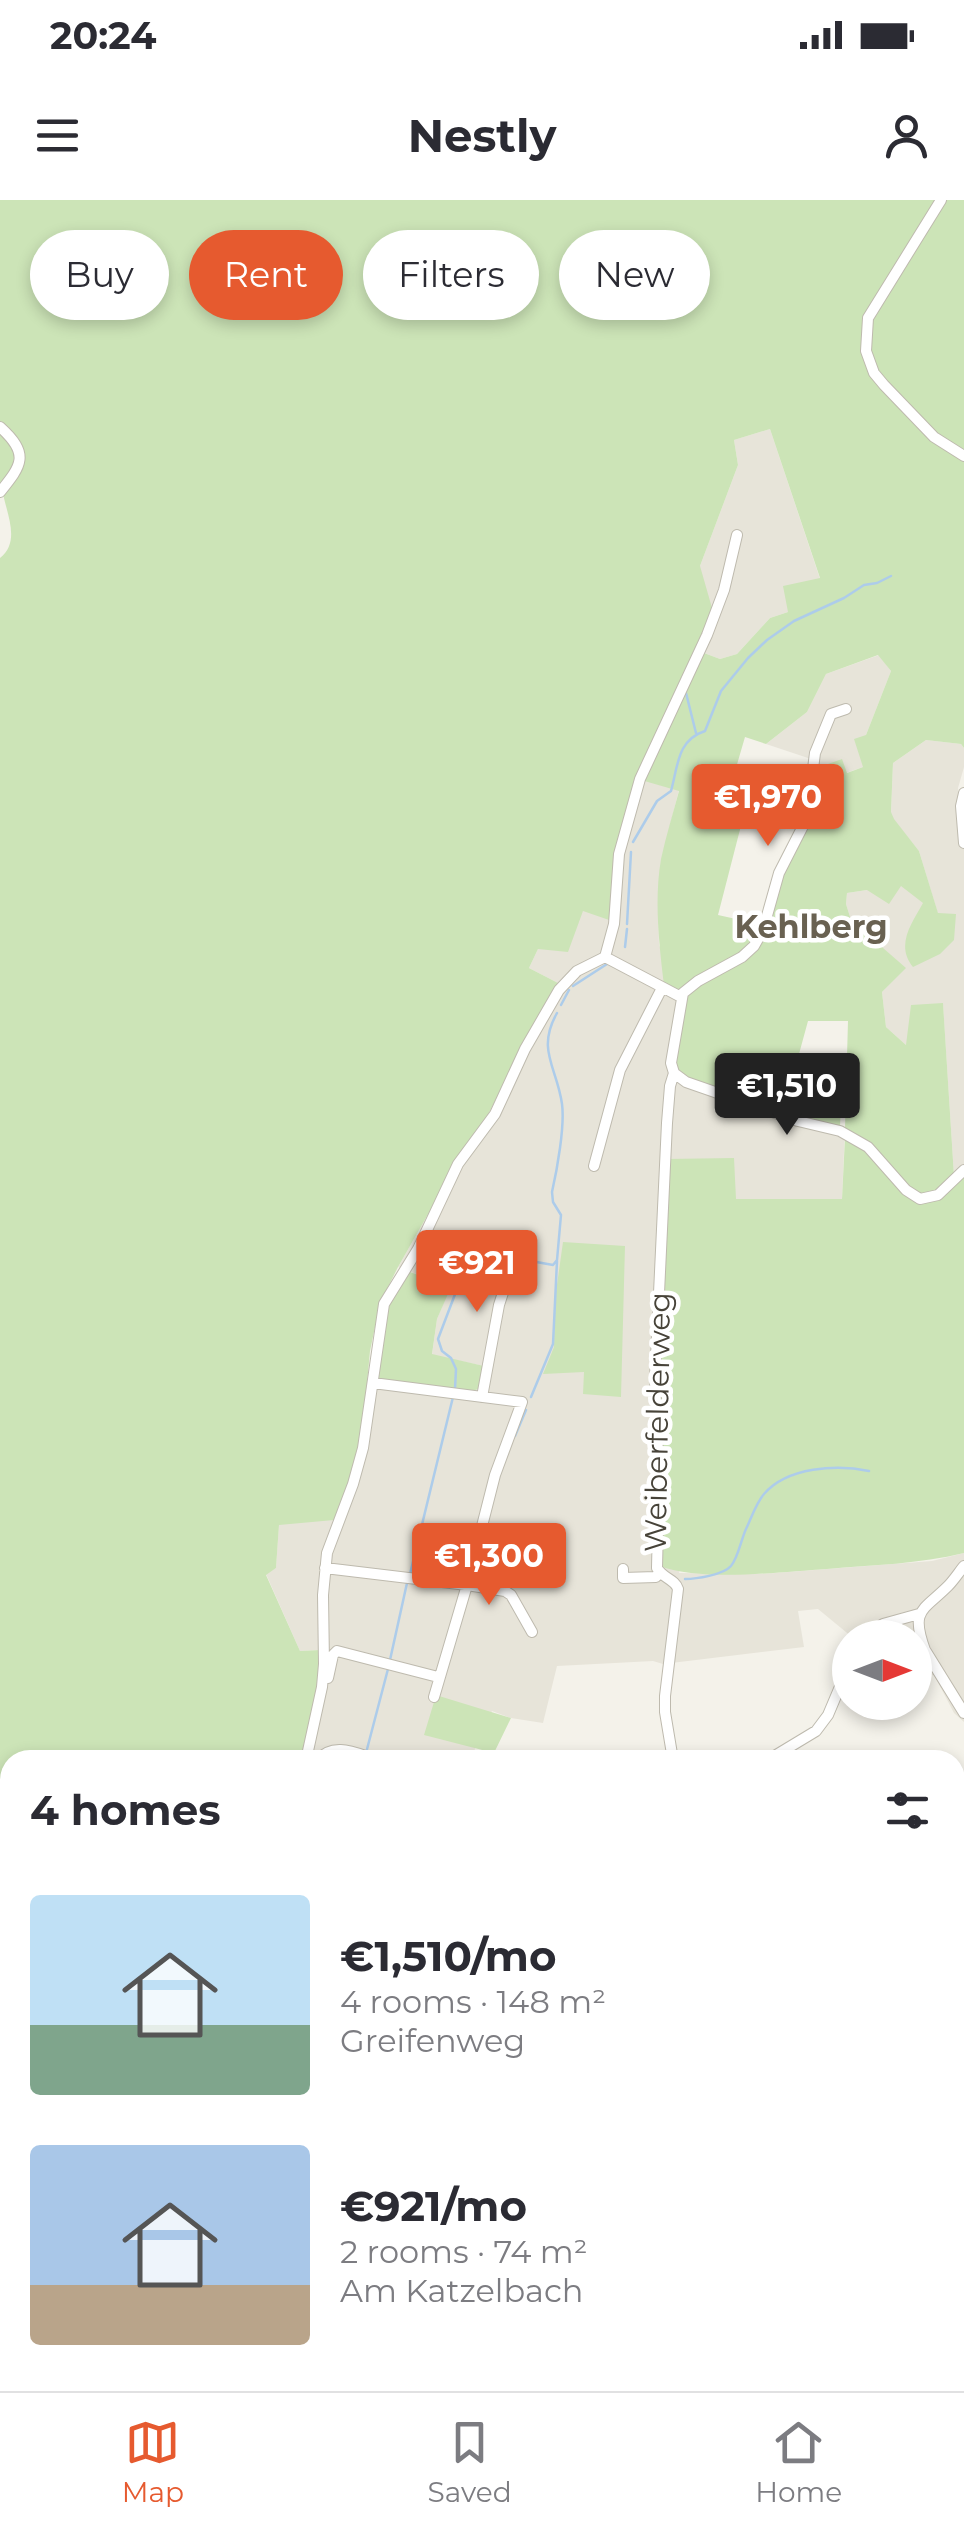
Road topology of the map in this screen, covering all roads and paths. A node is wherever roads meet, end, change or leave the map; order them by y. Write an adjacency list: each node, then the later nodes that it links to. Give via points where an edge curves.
1 (941, 200): 3 (street, via 868,318 866,351 884,386 934,437)
2 (0, 427): 4 (street, via 20,456)
3 (964, 456)
4 (0, 492)
5 (738, 535): 9 (street, via 707,636 640,780 619,854)
6 (846, 708): 11 (street, via 830,714 814,753 803,826 754,946)
7 (964, 793): 8 (street)
8 (964, 843)
9 (605, 958): 10 (street); 16 (street, via 573,974 559,990 495,1114 458,1164 384,1304)
10 (662, 988): 11 (street); 13 (street, via 619,1073)
11 (681, 998): 12 (street, Weiberfelderweg)
12 (674, 1073): 14 (street, via 868,1146 920,1199 938,1195); 21 (street, Weiberfelderweg, via 656,1361)
13 (594, 1166)
14 (964, 1170)
15 (518, 1246): 17 (street)
16 (372, 1383): 17 (street); 19 (street, via 357,1470)
17 (482, 1397): 22 (street, via 522,1402)
18 (964, 1566): 23 (street)
19 (326, 1568): 22 (street); 27 (street)
20 (623, 1570): 21 (street, via 623,1578)
21 (659, 1572): 32 (street, Weiberfelderweg, via 678,1590 664,1696)
22 (467, 1585): 25 (street, via 510,1595); 26 (street)
23 (919, 1614): 24 (street); 30 (street, via 925,1650)
24 (898, 1620)
25 (532, 1632)
26 (438, 1677): 27 (street, via 336,1651); 28 (street)
27 (322, 1687): 31 (street)
28 (434, 1697)
29 (832, 1706): 33 (street, via 816,1732)
30 (964, 1714)
31 (308, 1750)
32 (672, 1750)
33 (785, 1750)

